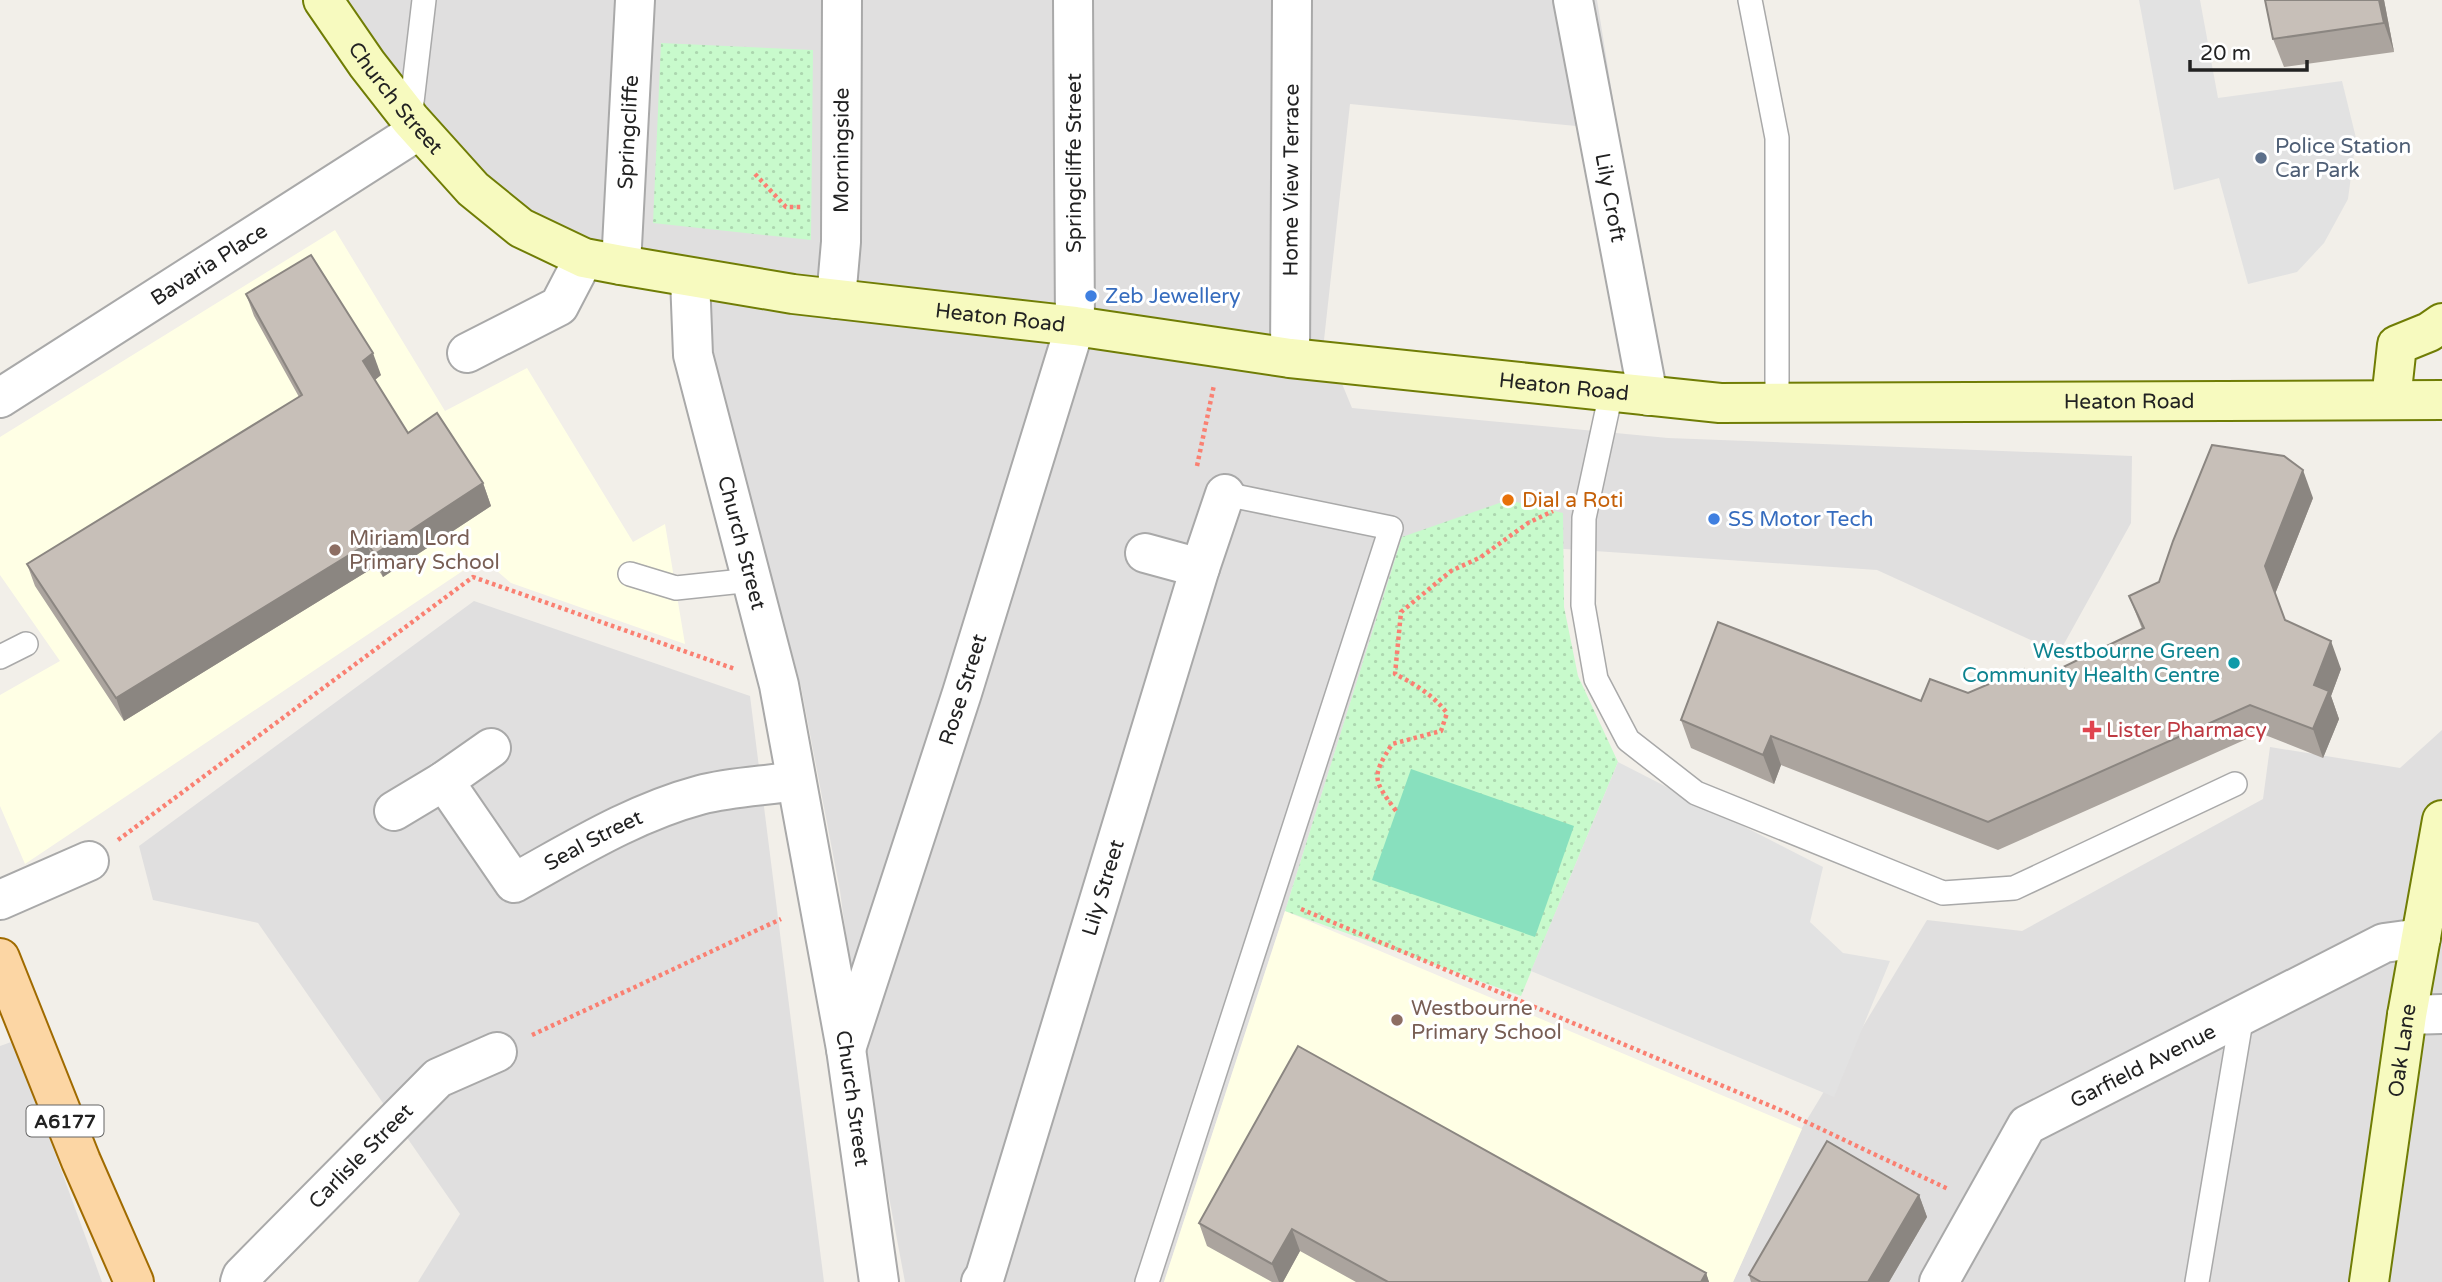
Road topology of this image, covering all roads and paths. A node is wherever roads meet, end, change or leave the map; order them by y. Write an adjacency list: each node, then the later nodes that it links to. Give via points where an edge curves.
1 (323, 0): 9 (street, Church Street)
2 (424, 0): 9 (lane)
3 (635, 0): 13 (street, Springcliffe)
4 (842, 0): 11 (street, Morningside)
5 (1073, 0): 17 (street, Springcliffe Street)
6 (1292, 0): 20 (street, Home View Terrace)
7 (1573, 0): 21 (street, Lily Croft)
8 (1750, 0): 25 (lane, via 1777,138)
9 (414, 124): 12 (street, Church Street, via 473,189 521,228); 22 (street, Bavaria Place)
10 (755, 174): 11 (path, via 786,207)
11 (841, 208): 15 (street, Morningside)
12 (584, 258): 13 (street, Church Street); 19 (street, via 559,306)
13 (621, 265): 14 (street, Church Street)
14 (690, 278): 15 (street, Heaton Road); 31 (street, Church Street, via 693,355)
15 (836, 299): 17 (street, Heaton Road)
16 (2442, 323): 23 (street, via 2397,345)
17 (1074, 326): 18 (street, Heaton Road); 51 (street, Rose Street, via 962,693)
18 (1222, 347): 20 (street, Heaton Road); 26 (path)
19 (467, 353)
20 (1290, 358): 21 (street, Heaton Road)
21 (1630, 395): 25 (street, Heaton Road); 38 (lane, via 1584,518 1583,605 1596,679 1628,740 1696,793 1943,893 2014,888)
22 (0, 398)
23 (2391, 400): 24 (street, Heaton Road); 25 (street, Heaton Road)
24 (2442, 400)
25 (1777, 403)
26 (1210, 486): 29 (street, Lily Street); 43 (lane, via 1391,528)
27 (1558, 508): 40 (path, via 1451,571 1401,612 1395,674 1418,685 1447,713 1441,731 1392,744 1377,768 1379,788)
28 (1145, 553): 29 (street)
29 (1200, 568): 54 (street, Lily Street)
30 (630, 574): 31 (lane, via 676,588)
31 (752, 580): 34 (street, Church Street)
32 (26, 644): 33 (lane)
33 (0, 657)
34 (779, 685): 37 (street, Church Street); 42 (path, via 473,578)
35 (491, 748): 36 (street)
36 (444, 781): 37 (street, Seal Street, via 514,883 642,815 701,795); 39 (street)
37 (796, 781): 45 (street, Church Street)
38 (2235, 784)
39 (394, 811)
40 (1396, 811)
41 (2442, 820): 46 (street, Oak Lane)
42 (89, 861): 44 (street)
43 (1271, 897): 53 (path, via 1785,1112); 58 (lane)
44 (0, 900)
45 (819, 902): 51 (street, Church Street); 52 (path)
46 (2421, 938): 49 (street, Oak Lane); 50 (street, Garfield Avenue, via 2384,943)
47 (0, 958): 48 (main road, A6177)
48 (10, 1013): 55 (main road, A6177)
49 (2425, 1014): 61 (street, Oak Lane)
50 (2242, 1015): 53 (street, Garfield Avenue, via 2027,1125); 60 (lane)
51 (846, 1049): 57 (street, Church Street)
52 (497, 1052): 56 (street, Carlisle Street, via 438,1077)
53 (1982, 1205): 59 (street, Garfield Avenue)
54 (990, 1280)
55 (134, 1282)
56 (240, 1282)
57 (879, 1282)
58 (1147, 1282)
59 (1939, 1282)
60 (2197, 1282)
61 (2369, 1282)

